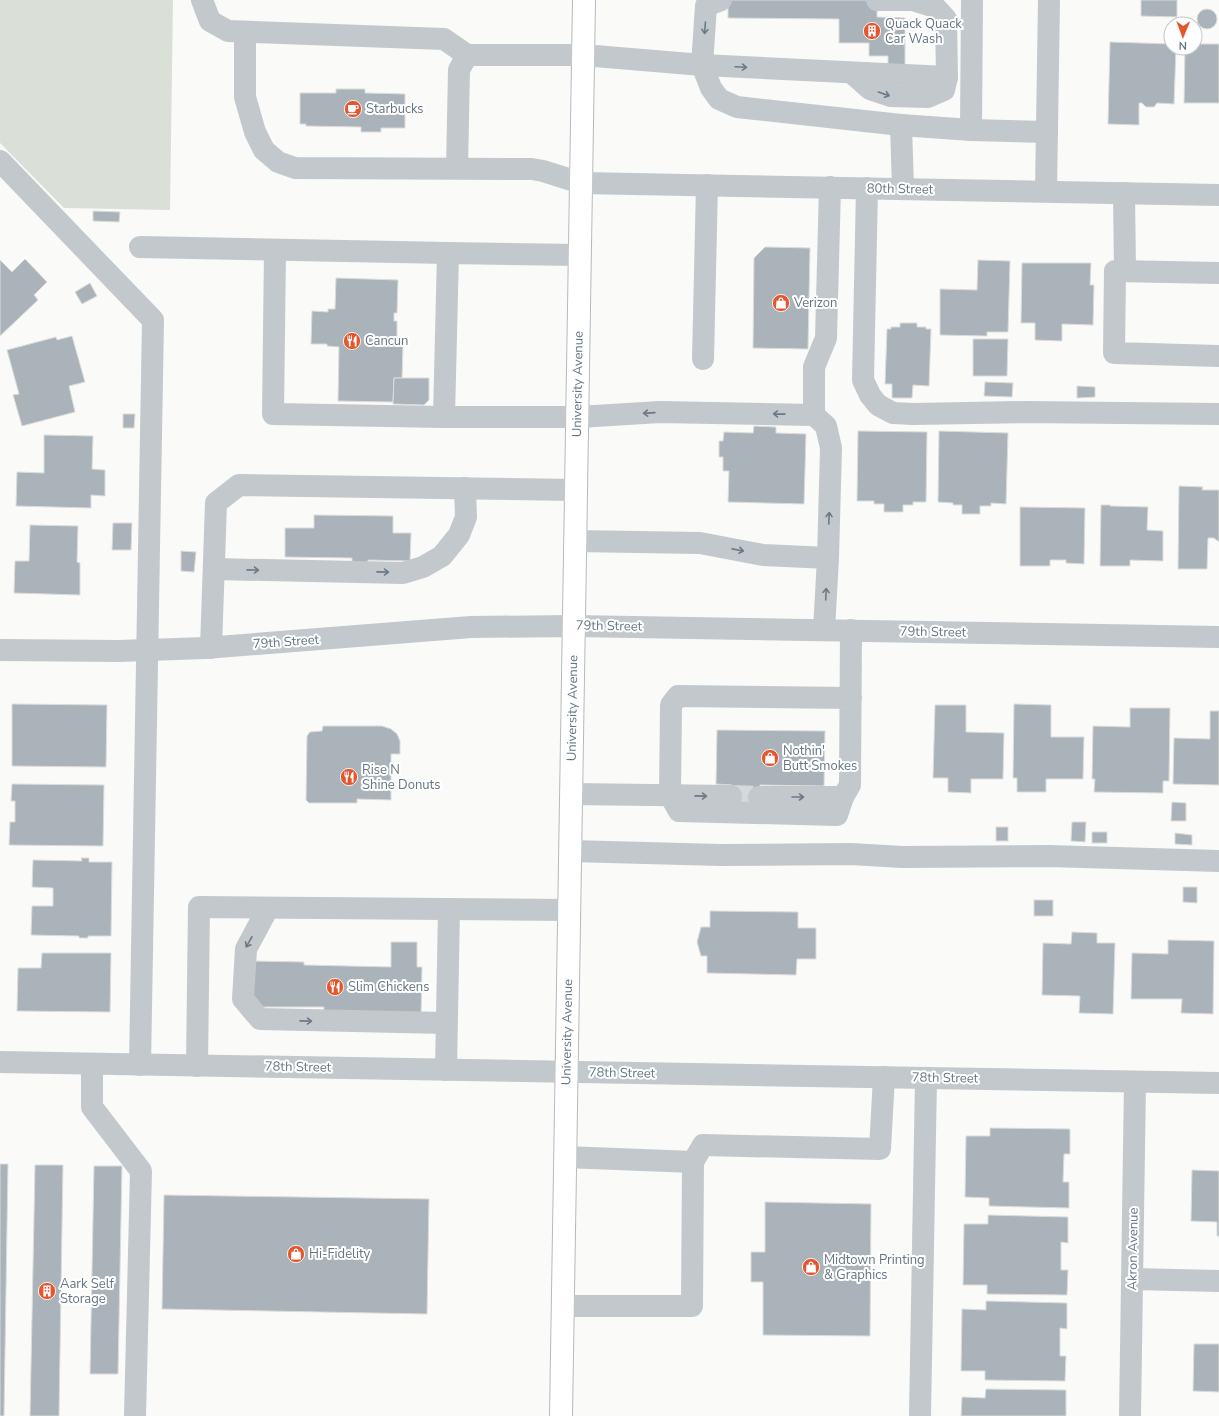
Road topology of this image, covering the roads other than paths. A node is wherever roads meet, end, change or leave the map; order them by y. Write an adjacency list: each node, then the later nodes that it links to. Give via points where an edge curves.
1 (202, 0): 7 (street, via 210,21 228,31)
2 (584, 0): 9 (main road, University Avenue)
3 (721, 0): 10 (street, one-way to 10, via 706,6)
4 (877, 0): 10 (street, one-way to 4, via 852,73 870,89 891,96 928,97 944,90 947,77 946,18 935,7 913,0)
5 (972, 0): 12 (street)
6 (1049, 0): 13 (street)
7 (245, 32): 8 (street, via 444,39); 15 (street, 80th Street, via 245,97 255,132 264,150 278,162 295,168)
8 (468, 55): 9 (street); 15 (street, via 459,70)
9 (583, 55): 10 (street); 16 (main road, University Avenue)
10 (702, 65): 11 (street, via 711,88 719,99 737,107)
11 (902, 125): 12 (street); 20 (street)
12 (972, 130): 13 (street)
13 (1047, 132): 21 (street)
14 (0, 161): 47 (street, via 153,320)
15 (457, 168): 16 (street, 80th Street, via 543,170)
16 (581, 183): 17 (street, 80th Street); 27 (main road, University Avenue)
17 (707, 185): 18 (street, 80th Street); 31 (street)
18 (830, 187): 19 (street, 80th Street); 32 (street, via 826,338 814,367)
19 (867, 188): 20 (street, 80th Street); 33 (street, via 863,380 878,405 893,412 913,414)
20 (903, 189): 21 (street, 80th Street)
21 (1046, 191): 22 (street, 80th Street)
22 (1124, 193): 23 (street, 80th Street); 28 (street)
23 (1219, 195)
24 (140, 247): 25 (street)
25 (275, 250): 26 (street); 34 (street, via 273,414)
26 (448, 253): 27 (street); 34 (street)
27 (580, 255): 35 (main road, University Avenue)
28 (1125, 271): 29 (street); 30 (street, via 1114,271 1114,353)
29 (1219, 273)
30 (1219, 356)
31 (703, 359)
32 (814, 414): 35 (street, one-way to 35, via 660,412); 39 (street, one-way to 32, via 832,448 826,426)
33 (1219, 414)
34 (444, 417): 35 (street)
35 (578, 417): 37 (main road, University Avenue)
36 (465, 488): 37 (street); 40 (street, one-way to 36, via 403,573 423,567 442,556 459,535 466,517); 40 (street, via 239,485 216,503)
37 (576, 490): 38 (main road, University Avenue)
38 (575, 541): 39 (street, one-way to 39, via 700,543 763,555); 41 (main road, University Avenue)
39 (828, 558): 42 (street, one-way to 39)
40 (214, 569): 45 (street)
41 (574, 626): 42 (street, 79th Street); 45 (street, 79th Street, via 471,627); 49 (main road, University Avenue)
42 (824, 630): 43 (street, 79th Street)
43 (851, 630): 44 (street, 79th Street); 48 (street)
44 (1219, 637)
45 (211, 648): 47 (street, 79th Street)
46 (0, 650): 47 (street, 79th Street)
47 (147, 650): 62 (street)
48 (851, 698): 50 (street, via 678,696 671,705); 53 (street, via 850,785)
49 (571, 794): 50 (street); 54 (main road, University Avenue)
50 (670, 795): 51 (street, one-way to 51); 53 (street, via 679,811 837,815)
51 (731, 796)
52 (759, 797): 53 (street, one-way to 53)
53 (843, 797)
54 (570, 851): 55 (street, via 721,855 851,854 902,857 1048,856); 58 (main road, University Avenue)
55 (1219, 861)
56 (268, 908): 57 (street); 59 (street, one-way to 59, via 246,949 243,999 260,1019); 63 (street, via 199,907)
57 (449, 909): 58 (street); 59 (street)
58 (569, 910): 65 (main road, University Avenue)
59 (446, 1023): 64 (street)
60 (0, 1062): 61 (street, 78th Street)
61 (92, 1064): 62 (street, 78th Street); 75 (street, via 92,1107 141,1170)
62 (140, 1065): 63 (street, 78th Street)
63 (197, 1066): 64 (street, 78th Street)
64 (446, 1070): 65 (street, 78th Street)
65 (567, 1072): 66 (street, 78th Street); 70 (main road, University Avenue)
66 (884, 1077): 67 (street, 78th Street); 71 (street, via 880,1149 703,1145)
67 (926, 1078): 68 (street, 78th Street); 77 (street)
68 (1135, 1082): 69 (street, 78th Street); 72 (street, Akron Avenue)
69 (1219, 1083)
70 (565, 1157): 71 (street); 74 (main road, University Avenue)
71 (693, 1162): 74 (street, via 692,1306)
72 (1132, 1279): 73 (street); 78 (street, Akron Avenue)
73 (1219, 1281)
74 (563, 1306): 76 (main road, University Avenue)
75 (135, 1416)
76 (561, 1416)
77 (920, 1416)
78 (1130, 1416)

